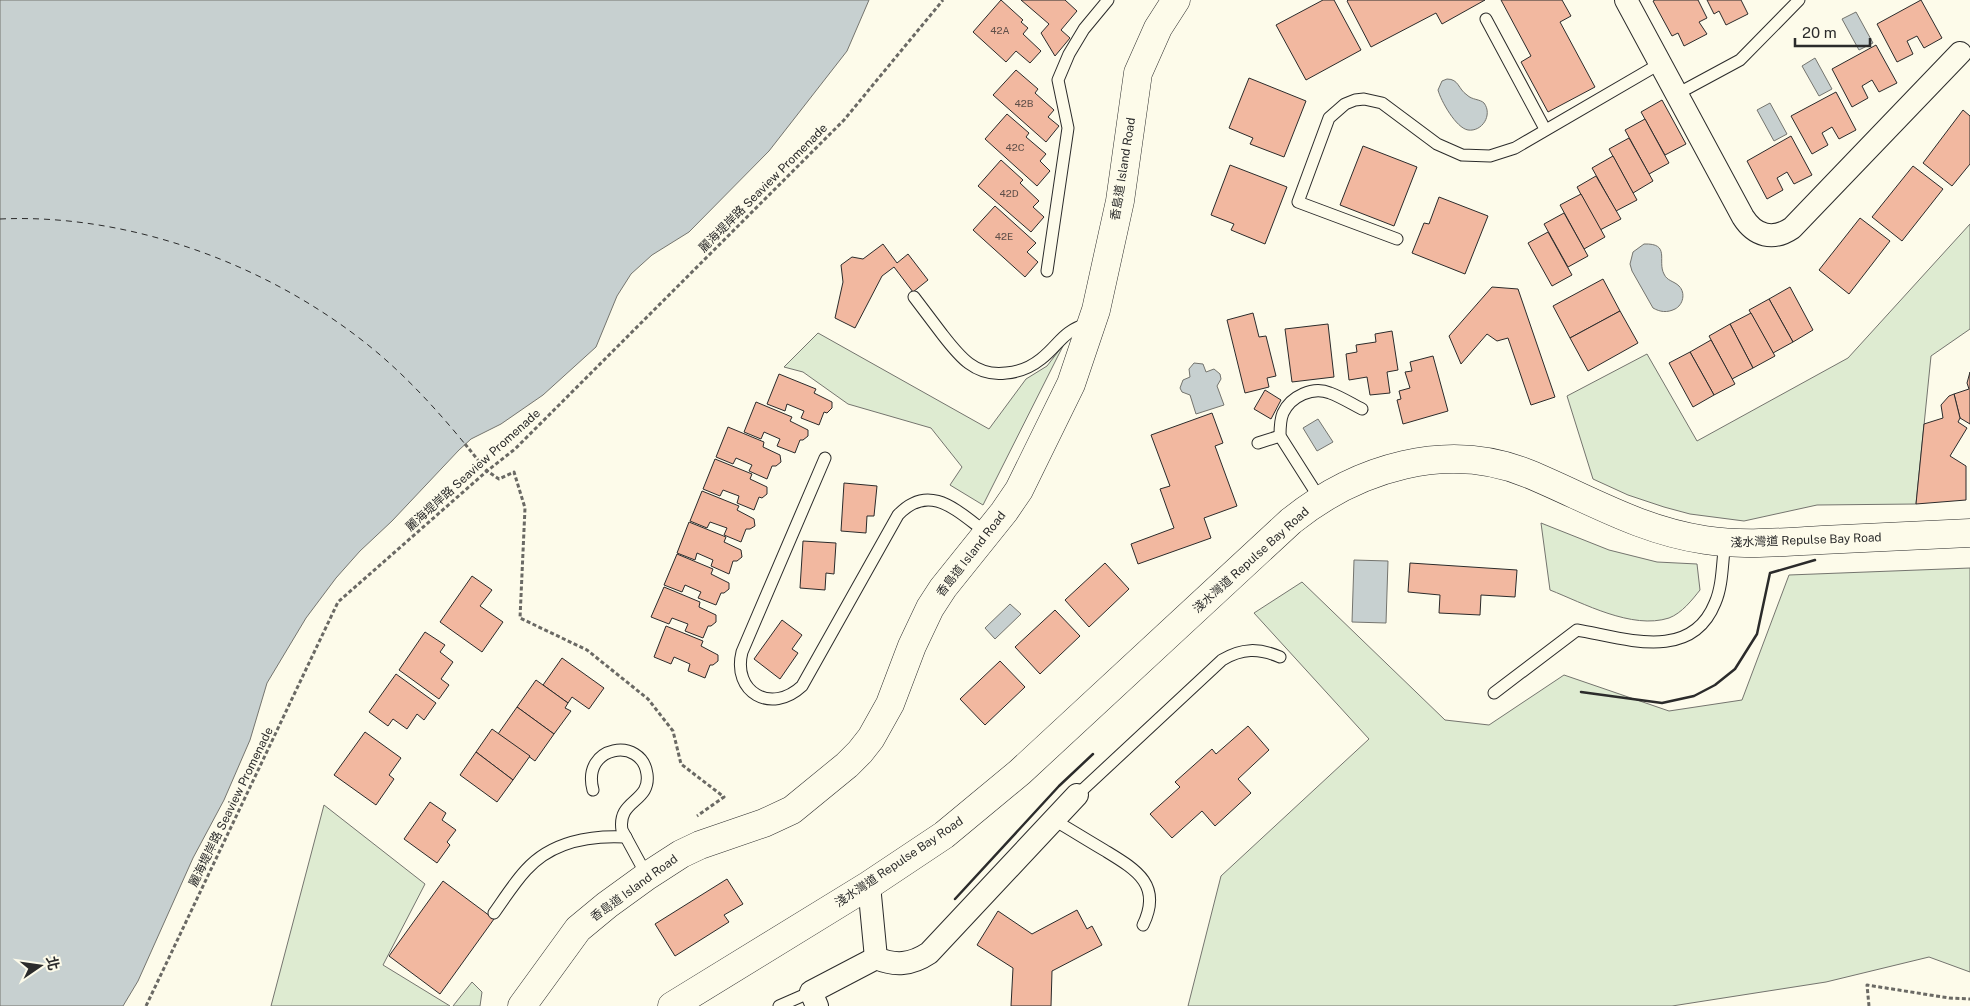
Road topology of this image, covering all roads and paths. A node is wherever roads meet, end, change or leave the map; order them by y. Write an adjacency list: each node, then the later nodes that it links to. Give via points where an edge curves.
1 (943, 0): 20 (path, 麗海堤岸路 Seaview Promenade, via 844,120 514,448)
2 (1108, 0): 12 (lane, via 1084,29 1058,80 1068,128)
3 (1176, 0): 14 (main road, 香島道 Island Road, via 1158,28 1138,73 1120,201 1096,310)
4 (1626, 0): 8 (street)
5 (1799, 0): 9 (lane, via 1740,60)
6 (1486, 18): 10 (lane)
7 (1965, 52): 9 (street, via 1792,228 1775,236 1756,232 1749,225)
8 (1661, 63): 9 (street); 10 (lane)
9 (1677, 94)
10 (1545, 130): 11 (lane, via 1503,153 1476,156 1456,153 1437,144 1382,103 1373,100 1355,100 1336,110 1329,118 1298,202)
11 (1396, 239)
12 (1047, 271)
13 (914, 297): 14 (lane, via 959,355 968,364 990,373 1016,372 1029,367 1042,359 1067,333)
14 (1090, 323): 22 (main road, 香島道 Island Road, via 1071,384 1019,490)
15 (1362, 409): 16 (lane, via 1329,392 1300,395 1283,412)
16 (1280, 436): 17 (lane); 21 (lane)
17 (1258, 443)
18 (465, 444): 20 (path)
19 (825, 458): 22 (lane, via 742,652 740,672 744,682 760,696 769,699 787,697 802,686 905,507 924,499 936,500 947,504)
20 (487, 471): 29 (path, via 499,479 514,472 525,508 520,618 587,650 648,699 673,731 681,764 724,797); 39 (path, 麗海堤岸路 Seaview Promenade, via 338,602)
21 (1320, 499): 24 (main road, 淺水灣道 Repulse Bay Road, via 1357,480 1394,467 1428,461 1472,460 1527,474 1600,508 1656,528); 33 (main road, 淺水灣道 Repulse Bay Road, via 1291,521 1020,772 944,835)
22 (988, 533): 32 (main road, 香島道 Island Road, via 930,608 890,704 860,752 781,816 700,845)
23 (1970, 533): 24 (main road, 淺水灣道 Repulse Bay Road, via 1774,543)
24 (1725, 542): 26 (lane, via 1716,602 1710,614 1692,632 1680,639 1651,643 1577,630)
25 (1280, 657): 28 (lane, via 1256,650 1238,652 1222,660)
26 (1494, 693)
27 (593, 790): 31 (lane, via 594,765 605,753 614,750 631,752 644,765 647,774 643,792 622,816 622,830)
28 (1077, 795): 30 (street)
29 (694, 818)
30 (1054, 820): 35 (lane, via 1139,873 1149,891 1150,903); 36 (street, via 929,953 909,963 892,963)
31 (626, 837): 32 (lane); 34 (lane, via 587,838 553,850 527,869)
32 (647, 876): 40 (main road, 香島道 Island Road, via 578,929)
33 (869, 885): 36 (street); 41 (main road, 淺水灣道 Repulse Bay Road)
34 (494, 913)
35 (1144, 925)
36 (876, 958): 38 (street)
37 (1970, 998): 43 (path, via 1949,998 1867,985)
38 (814, 999): 42 (lane)
39 (146, 1006)
40 (522, 1006)
41 (672, 1006)
42 (779, 1006)
43 (1868, 1006)

